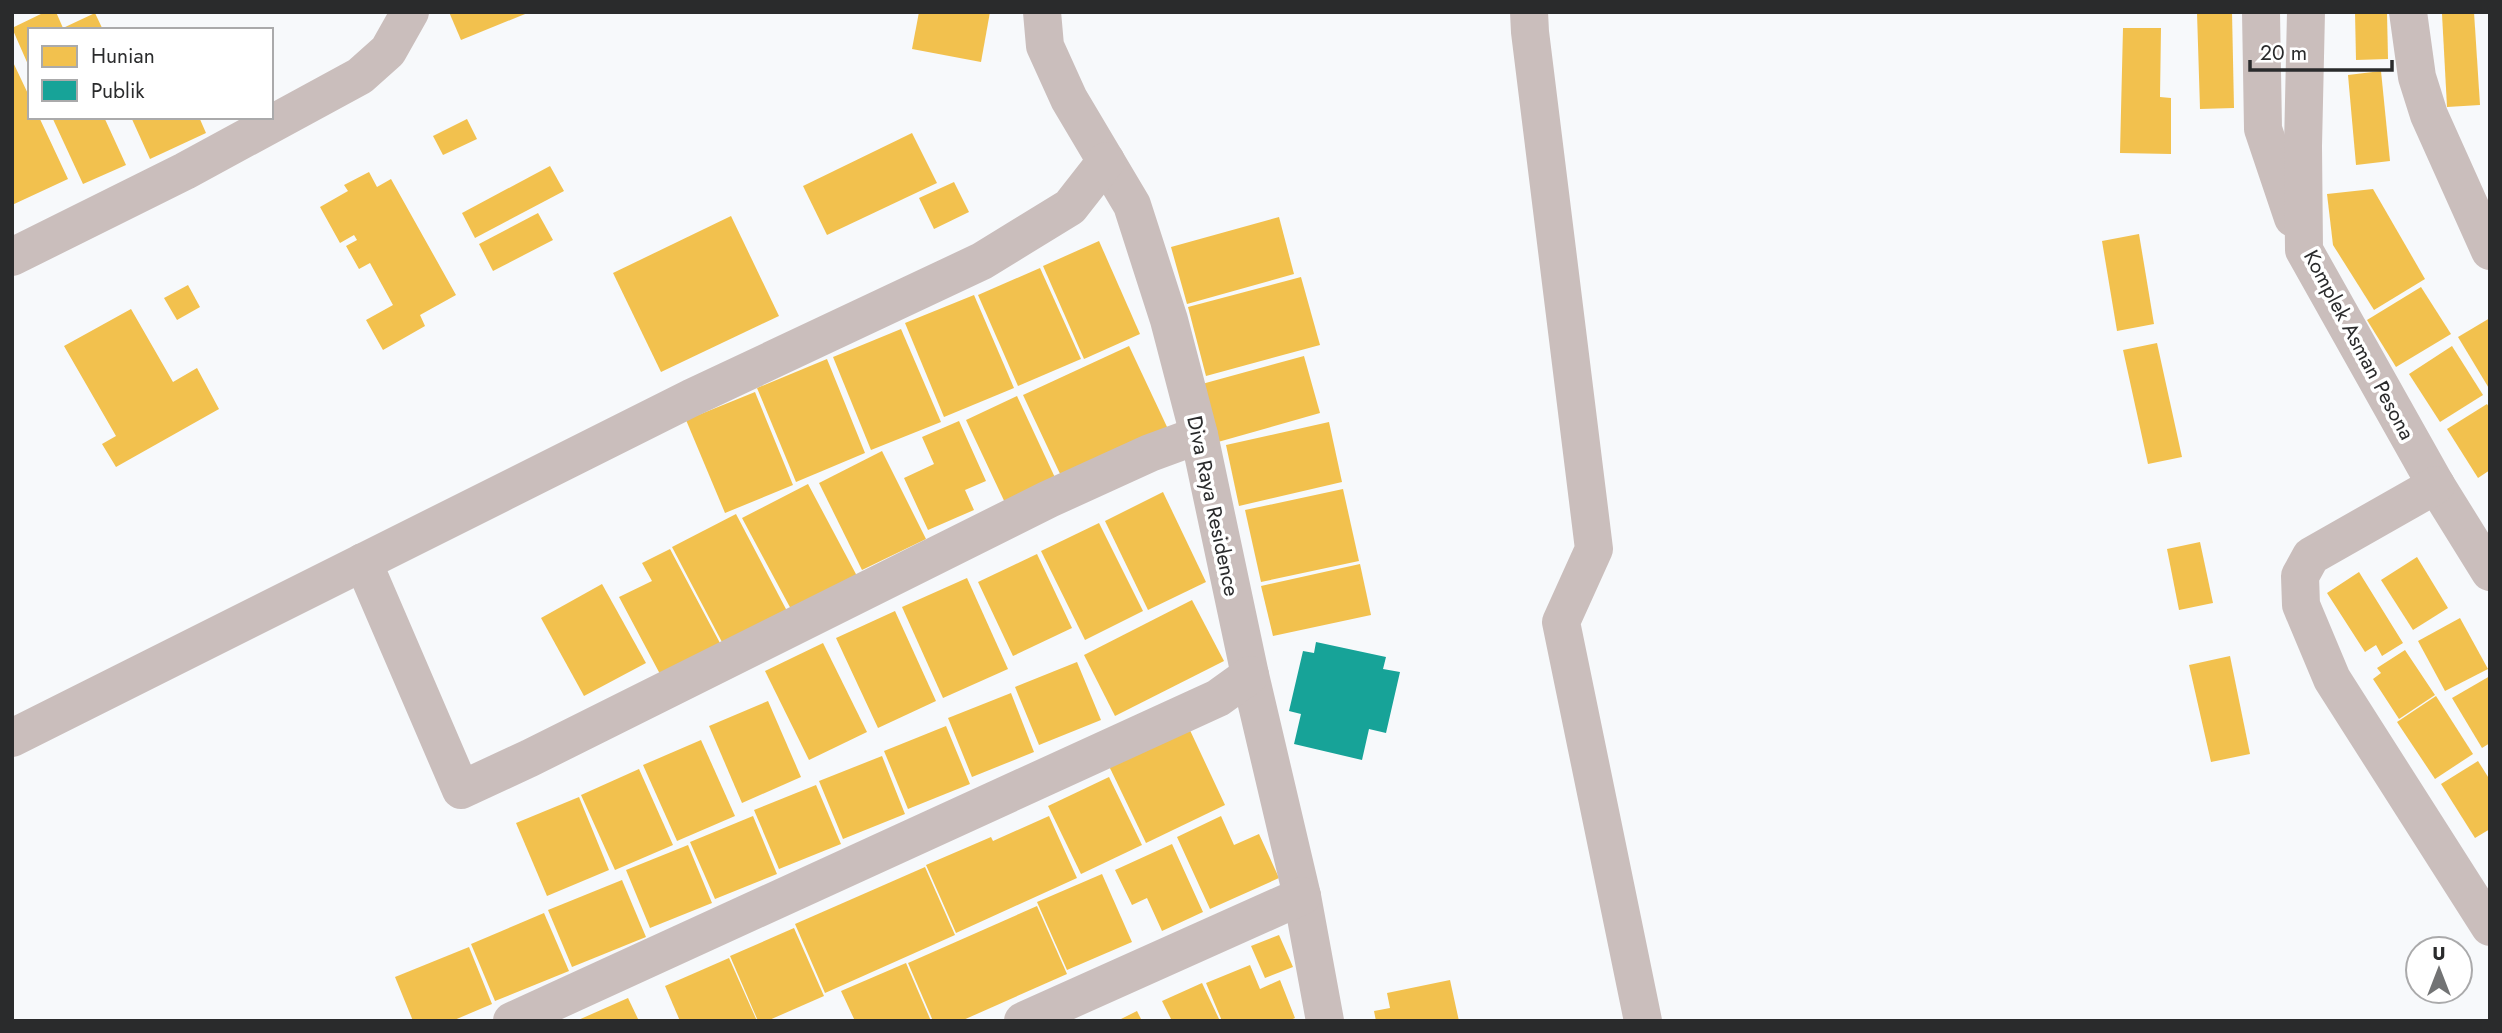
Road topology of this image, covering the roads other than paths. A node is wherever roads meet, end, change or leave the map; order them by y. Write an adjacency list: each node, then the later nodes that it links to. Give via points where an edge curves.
1 (410, 12): 10 (street, via 388,51 360,76 185,171)
2 (1042, 12): 7 (street, Diva Raya Residence, via 1045,46)
3 (1529, 12): 22 (street, via 1594,549 1561,622)
4 (2261, 12): 8 (street, via 2263,129)
5 (2306, 12): 8 (street, Komplek Asman Pesona)
6 (2408, 12): 9 (street, via 2417,77 2428,115)
7 (1106, 162): 11 (street, Diva Raya Residence, via 1132,205); 13 (street, via 1070,207 982,261 691,398)
8 (2304, 250): 12 (street, Komplek Asman Pesona)
9 (2490, 251)
10 (12, 257)
11 (1199, 435): 13 (street, via 1049,499 461,790); 15 (street, Diva Raya Residence)
12 (2436, 485): 14 (street, Komplek Asman Pesona); 18 (street, via 2311,556 2300,576 2301,605 2332,679)
13 (362, 562): 16 (street)
14 (2490, 572)
15 (1250, 675): 17 (street, Diva Raya Residence); 19 (street, via 1218,698)
16 (12, 738)
17 (1301, 896): 20 (street); 21 (street, Diva Raya Residence)
18 (2490, 927)
19 (512, 1021)
20 (1023, 1021)
21 (1325, 1021)
22 (1643, 1021)

